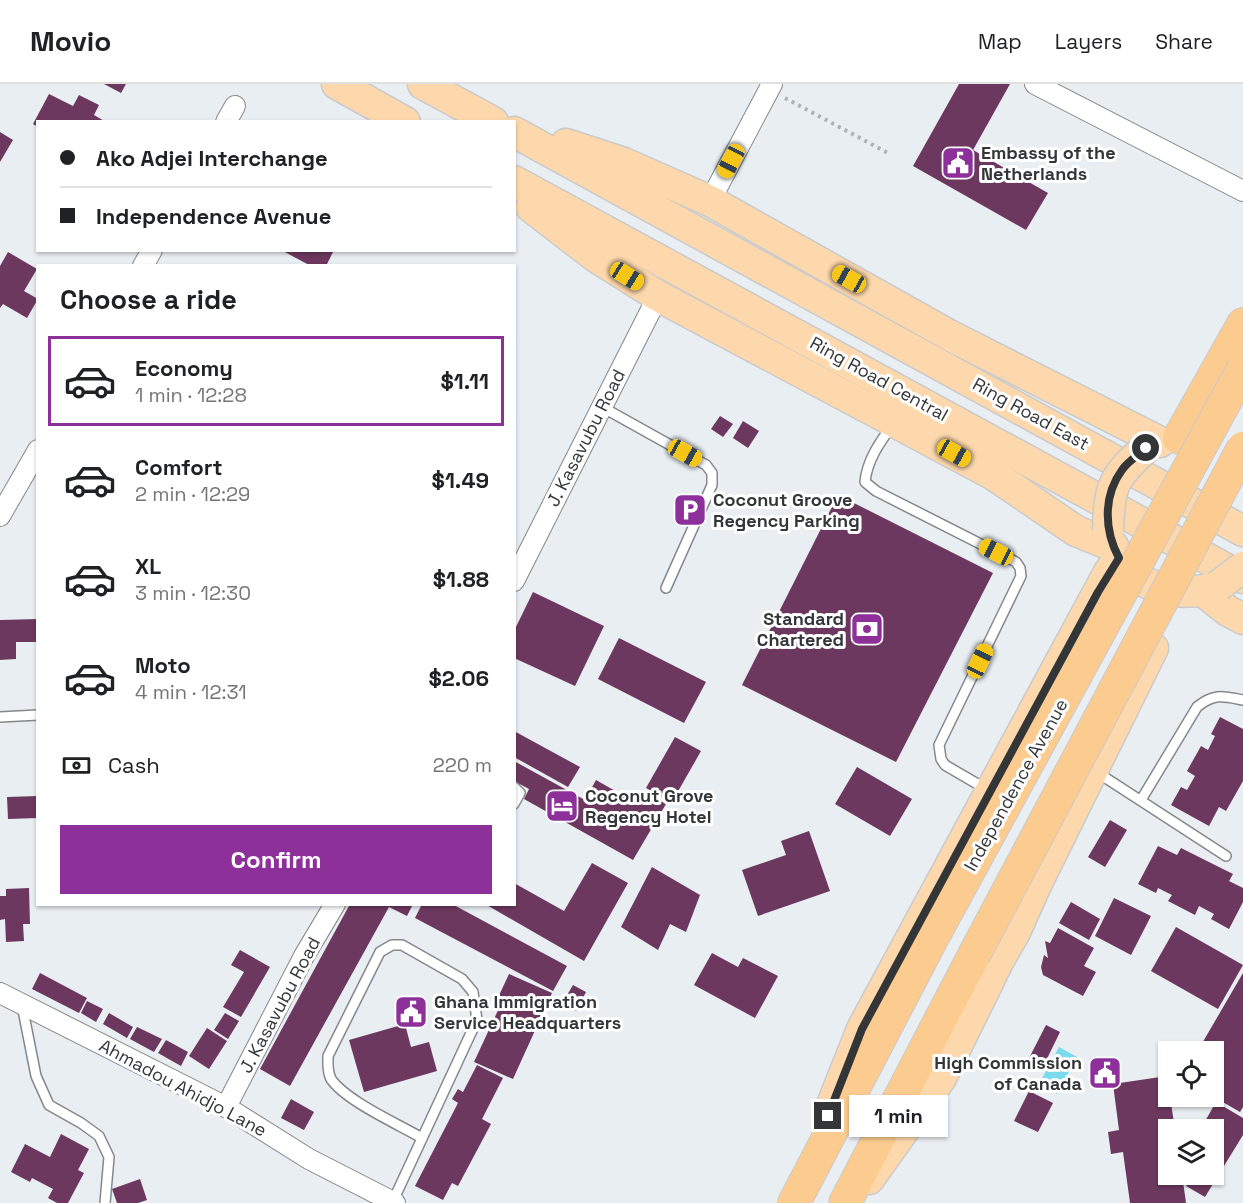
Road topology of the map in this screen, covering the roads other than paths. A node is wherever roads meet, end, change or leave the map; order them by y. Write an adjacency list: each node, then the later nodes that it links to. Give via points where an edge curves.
1 (337, 84): 5 (main road)
2 (423, 84): 6 (main road)
3 (1035, 84): 10 (street)
4 (770, 87): 12 (street)
5 (401, 120)
6 (490, 120)
7 (516, 128): 12 (main road, via 624,163)
8 (516, 133): 23 (main road, Ring Road East)
9 (516, 182): 27 (main road, Ring Road Central)
10 (1243, 191)
11 (516, 197): 13 (main road, Ring Road Central, via 596,257)
12 (710, 201): 18 (main road, via 949,335)
13 (658, 296): 16 (street, J. Kasavubu Road); 17 (main road, Ring Road Central)
14 (1243, 324): 18 (highway)
15 (1243, 369): 44 (highway, Independence Avenue, bridge, via 934,935)
16 (602, 407): 26 (street, J. Kasavubu Road); 28 (lane, via 706,465 712,473 712,485)
17 (895, 421): 24 (main road, Ring Road Central, via 994,475 1076,531); 34 (lane, via 879,443 865,482 1016,562 1020,568 1021,576 939,746 945,765)
18 (1162, 443): 21 (main road, via 1204,441 1228,451); 24 (main road, bridge, via 1122,469 1108,498)
19 (1243, 448): 45 (highway, bridge)
20 (35, 461): 22 (street)
21 (1243, 465)
22 (0, 516)
23 (1243, 531)
24 (1113, 545): 27 (main road, via 1131,572 1162,590); 34 (main road, Independence Avenue, via 1104,583)
25 (1243, 567): 27 (main road, bridge)
26 (516, 577)
27 (1211, 587): 29 (main road, via 1228,611); 33 (main road)
28 (666, 588)
29 (1243, 619)
30 (1243, 700): 35 (lane, via 1214,696 1197,707)
31 (36, 715): 32 (lane)
32 (0, 717)
33 (1093, 770): 35 (lane); 46 (main road, via 941,1078)
34 (991, 791): 44 (main road, Independence Avenue, via 862,1029)
35 (1141, 800): 36 (lane)
36 (1226, 856)
37 (334, 906): 40 (street, J. Kasavubu Road)
38 (0, 993): 39 (street, Ahmadou Ahidjo Lane)
39 (22, 1005): 40 (street, Ahmadou Ahidjo Lane); 43 (lane, via 36,1076 49,1105 99,1137 109,1157)
40 (226, 1107): 42 (street, Ahmadou Ahidjo Lane, via 309,1159)
41 (422, 1138): 41 (lane, via 477,1020 477,1007 473,992 462,979 402,945 392,945 380,952 328,1056 327,1069 345,1093); 42 (lane)
42 (394, 1202)
43 (105, 1203)
44 (794, 1203)
45 (845, 1203)
46 (852, 1203)

